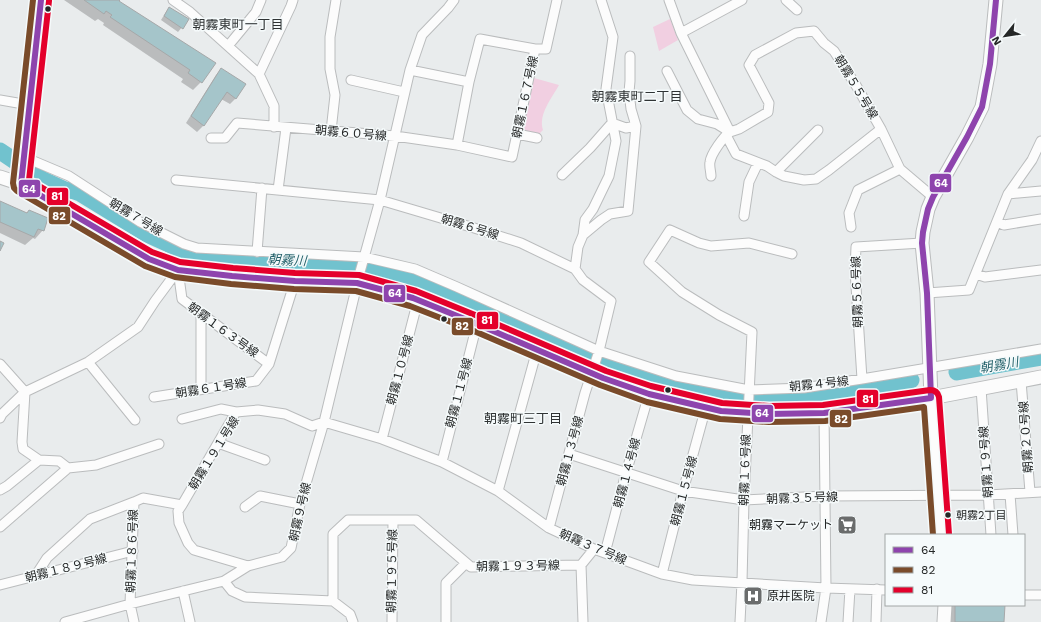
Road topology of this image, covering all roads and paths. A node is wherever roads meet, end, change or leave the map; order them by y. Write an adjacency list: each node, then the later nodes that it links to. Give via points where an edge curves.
1 (41, 0): 25 (street)
2 (172, 0): 15 (street, via 190,12)
3 (261, 0): 15 (street, via 256,12)
4 (293, 0): 20 (street)
5 (336, 0): 32 (street, via 330,37 330,69 335,95)
6 (454, 0): 18 (street, via 422,36)
7 (557, 0): 16 (street, via 546,49)
8 (601, 0): 26 (street, via 613,37 606,89)
9 (670, 0): 14 (street)
10 (742, 0): 14 (street)
11 (786, 0): 13 (street)
12 (996, 0): 54 (street, via 990,64 982,107)
13 (796, 10)
14 (681, 33): 33 (street)
15 (228, 46): 20 (street)
16 (535, 50): 22 (street, 朝霧１６７号線, via 480,38); 34 (street, 朝霧１６７号線)
17 (630, 56): 28 (street, via 629,92)
18 (410, 70): 22 (street); 23 (street)
19 (667, 71): 33 (street, via 687,110 698,118 717,124)
20 (259, 74): 27 (street, via 274,106)
21 (351, 80): 23 (street)
22 (469, 82): 39 (street, 朝霧１６７号線)
23 (404, 92): 35 (street)
24 (0, 100): 25 (street)
25 (29, 105): 40 (street)
26 (612, 123): 28 (street, via 626,128); 45 (street); 60 (street, via 616,141 609,176 593,210 585,220)
27 (274, 126): 29 (street, 朝霧６０号線); 36 (street, 朝霧６０号線, via 237,124 225,138)
28 (636, 126): 60 (street, via 628,211 610,214)
29 (286, 128): 32 (street, 朝霧６０号線); 51 (street)
30 (881, 129): 33 (street, 朝霧５５号線, via 834,51 814,31 796,33 755,55 749,65 769,103 768,112); 43 (street, 朝霧５５号線); 44 (street, via 816,179 804,180)
31 (818, 130): 44 (street)
32 (331, 131): 35 (street, 朝霧６０号線)
33 (728, 133): 42 (street, via 736,154); 46 (street, via 718,144 710,162)
34 (517, 134): 37 (street); 39 (street, 朝霧１６７号線, via 512,157)
35 (395, 136): 39 (street, 朝霧１６７号線); 55 (street, 朝霧６０号線)
36 (212, 138)
37 (537, 138)
38 (1041, 141): 41 (street)
39 (457, 145)
40 (24, 159): 49 (street); 62 (street, 朝霧７号線, via 69,176 140,222 184,244 198,248)
41 (1036, 160): 53 (street)
42 (758, 163): 44 (street); 56 (street, via 748,182)
43 (900, 169): 54 (street, 朝霧５５号線); 59 (street, via 858,190 849,213)
44 (776, 172)
45 (562, 175)
46 (711, 176)
47 (0, 177): 49 (street)
48 (176, 180): 50 (street, 朝霧６号線)
49 (21, 184): 66 (street, via 149,259)
50 (262, 188): 51 (street, 朝霧６号線); 62 (street)
51 (278, 190): 55 (street, 朝霧６号線)
52 (1041, 191): 53 (street)
53 (1008, 194): 58 (street)
54 (933, 197): 61 (street, via 928,209)
55 (380, 200): 64 (street, 朝霧６０号線); 65 (street, 朝霧６号線, via 521,243)
56 (744, 216)
57 (1041, 219): 58 (street, via 1004,225)
58 (997, 222): 68 (street)
59 (851, 227)
60 (583, 235): 65 (street, via 578,247)
61 (922, 243): 71 (street); 84 (street, 朝霧５６号線, via 856,247 855,270)
62 (257, 252): 64 (street, 朝霧７号線)
63 (792, 254): 88 (street, 朝霧１６号線, via 749,243 711,246 670,230 649,262 682,292 752,332)
64 (364, 259): 69 (street, 朝霧６０号線); 77 (street, 朝霧４号線, via 415,269)
65 (575, 269): 77 (street, 朝霧６号線, via 583,280 611,301)
66 (178, 270): 70 (street); 73 (street, 朝霧１６３号線, via 182,299); 78 (street, via 138,327)
67 (1041, 270): 68 (street, via 985,277)
68 (976, 274): 71 (street, via 969,290)
69 (359, 278): 70 (street); 72 (street); 100 (street, 朝霧９号線)
70 (295, 281): 80 (street, 朝霧６１号線)
71 (927, 293): 81 (street)
72 (418, 300): 74 (street); 101 (street, 朝霧１０号線)
73 (202, 314): 80 (street, 朝霧１６３号線); 87 (street)
74 (477, 324): 76 (street); 107 (street, 朝霧１１号線)
75 (1041, 349): 81 (street, 朝霧４号線)
76 (537, 350): 82 (street); 112 (street)
77 (599, 352): 82 (street, 朝霧１３号線); 88 (street, 朝霧４号線, via 676,376)
78 (88, 362): 89 (street); 99 (street)
79 (0, 364): 89 (street)
80 (269, 364): 87 (street, 朝霧６１号線, via 256,381)
81 (929, 368): 84 (street, 朝霧４号線); 92 (street)
82 (593, 369): 90 (street); 104 (street, 朝霧１３号線)
83 (1041, 377): 85 (street)
84 (862, 379): 88 (street, 朝霧４号線, via 804,388)
85 (1021, 381): 86 (street); 113 (street, 朝霧２０号線)
86 (980, 388): 92 (street); 116 (street, 朝霧１９号線)
87 (201, 389): 91 (street, 朝霧６１号線)
88 (749, 391): 94 (street, 朝霧１６号線)
89 (25, 392): 97 (street); 105 (street, via 23,448)
90 (649, 394): 93 (street); 109 (street, 朝霧１４号線)
91 (154, 397)
92 (931, 398): 96 (street); 118 (street)
93 (706, 408): 94 (street); 111 (street, 朝霧１５号線)
94 (748, 408): 96 (street, via 769,414); 119 (street, 朝霧１６号線)
95 (236, 412): 98 (street, via 221,409); 100 (street, 朝霧１９１号線, via 258,410 285,414 312,426); 102 (street, 朝霧１９１号線)
96 (824, 413): 117 (street)
97 (1, 414)
98 (182, 419)
99 (135, 420)
100 (324, 422): 101 (street, 朝霧３７号線); 121 (street, 朝霧９号線)
101 (382, 439): 107 (street, 朝霧３７号線)
102 (218, 443): 106 (street); 122 (street, 朝霧１９１号線)
103 (159, 444): 108 (street, via 96,465)
104 (569, 454): 109 (street, 朝霧３５号線); 126 (street, 朝霧１３号線)
105 (39, 460): 108 (street, via 59,461); 110 (street)
106 (265, 460)
107 (442, 462): 112 (street, 朝霧３７号線)
108 (68, 468): 125 (street)
109 (626, 472): 111 (street, 朝霧３５号線); 132 (street, 朝霧１４号線)
110 (0, 490)
111 (683, 490): 119 (street, 朝霧３５号線); 136 (street, 朝霧１５号線)
112 (498, 491): 126 (street, 朝霧３７号線)
113 (1030, 492): 114 (street, 朝霧３５号線); 115 (street, 朝霧３５号線)
114 (1041, 492)
115 (1010, 494): 116 (street, 朝霧３５号線); 129 (street)
116 (988, 495): 118 (street, 朝霧３５号線); 128 (street, 朝霧１９号線)
117 (825, 496): 118 (street, 朝霧３５号線); 119 (street, 朝霧３５号線); 141 (street)
118 (938, 496): 127 (street)
119 (744, 500): 139 (street, 朝霧１６号線)
120 (134, 502): 122 (street, via 143,498); 131 (street, 朝霧１８６号線); 137 (street, 朝霧１８６号線, via 90,519 47,558)
121 (300, 504): 123 (street, via 260,496); 135 (street, 朝霧９号線, via 291,548 282,557)
122 (182, 505): 135 (street, via 178,511 179,523 194,550)
123 (245, 507)
124 (393, 520): 133 (street, 朝霧１９３号線, via 416,520); 147 (street, 朝霧１９３号線, via 348,520 333,534); 154 (street, 朝霧１９５号線)
125 (0, 527)
126 (549, 528): 130 (street, 朝霧３７号線)
127 (941, 534)
128 (991, 534)
129 (1013, 534)
130 (594, 549): 132 (street, 朝霧３７号線); 134 (street)
131 (132, 550): 137 (street, 朝霧１８９号線); 148 (street, 朝霧１８６号線)
132 (605, 554): 136 (street, 朝霧３７号線)
133 (466, 563): 134 (street, 朝霧１９３号線, via 471,567); 155 (street, via 446,583)
134 (581, 565): 156 (street)
135 (248, 566): 138 (street, 朝霧９号線)
136 (662, 574): 139 (street, 朝霧３７号線, via 693,580)
137 (36, 575): 140 (street, 朝霧１８９号線)
138 (224, 581): 144 (street, 朝霧９号線); 147 (street, via 232,592 244,597)
139 (742, 582): 141 (street, 朝霧３７号線); 157 (street, 朝霧１６号線)
140 (0, 585)
141 (826, 588): 142 (street, 朝霧３７号線); 158 (street)
142 (850, 589): 143 (street, 朝霧３７号線); 159 (street)
143 (882, 589): 160 (street)
144 (183, 591): 148 (street, 朝霧９号線); 152 (street)
145 (1025, 595): 146 (street)
146 (1041, 595)
147 (333, 601): 153 (street, via 350,614)
148 (130, 604): 150 (street, 朝霧９号線); 151 (street, 朝霧１８６号線)
149 (945, 606): 161 (street)
150 (65, 622)
151 (134, 622)
152 (190, 622)
153 (353, 622)
154 (392, 622)
155 (446, 622)
156 (583, 622)
157 (740, 622)
158 (821, 622)
159 (848, 622)
160 (876, 622)
161 (944, 622)

